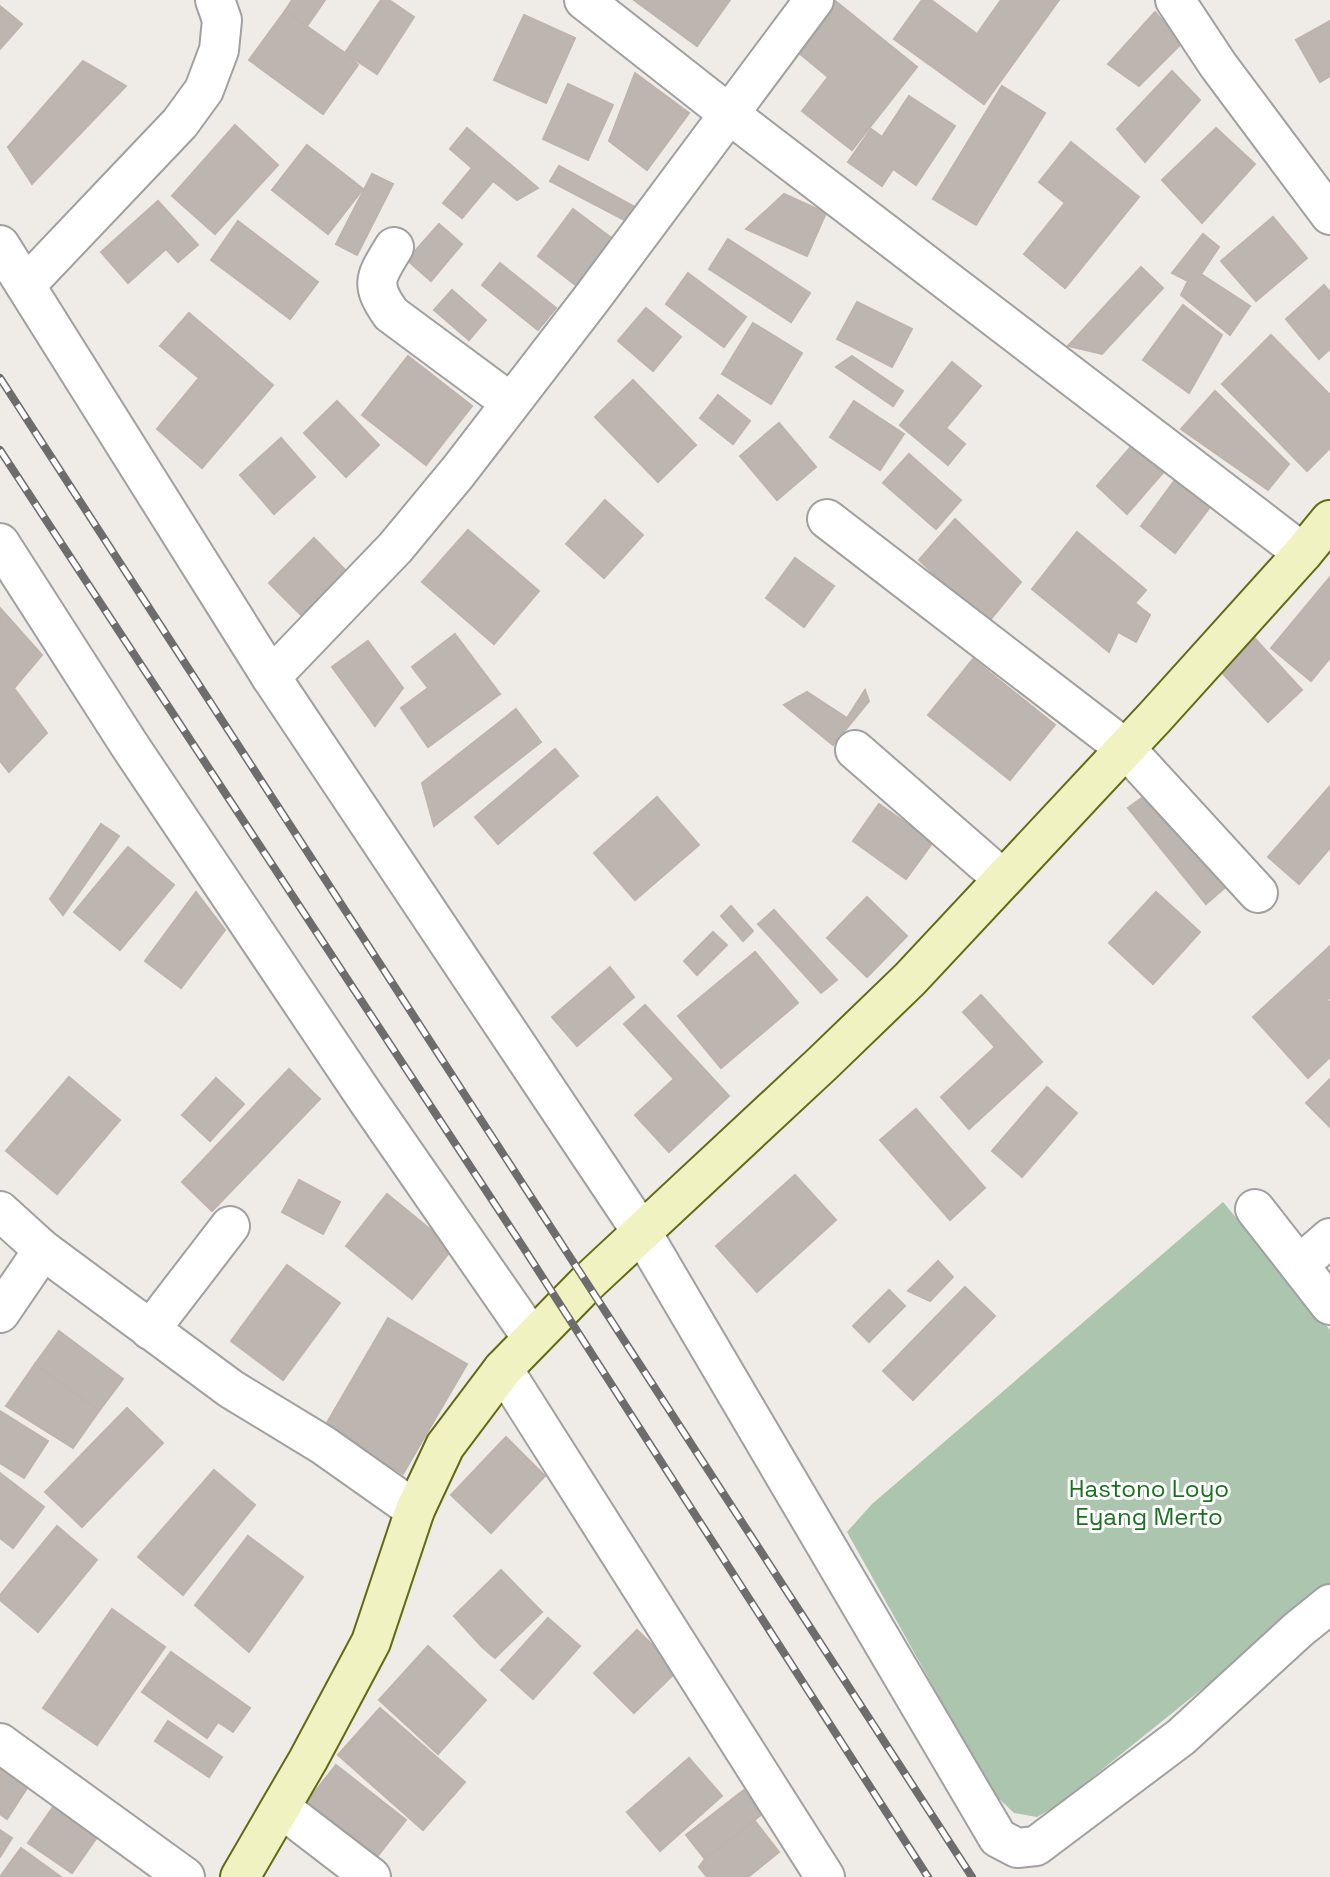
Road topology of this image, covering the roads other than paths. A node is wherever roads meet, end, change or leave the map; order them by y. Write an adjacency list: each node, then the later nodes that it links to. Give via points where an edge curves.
1 (215, 0): 9 (street, via 222,20 219,50 204,90 180,123)
2 (584, 0): 5 (street)
3 (814, 0): 5 (street)
4 (1175, 0): 6 (street)
5 (729, 114): 10 (street); 14 (street)
6 (1330, 215)
7 (0, 245): 9 (street)
8 (394, 247): 10 (street, via 377,275 379,296 391,314)
9 (26, 285): 15 (street)
10 (512, 403): 15 (street, via 395,548)
11 (827, 519): 16 (street)
12 (1330, 520): 14 (street)
13 (0, 543): 30 (street, via 312,1018)
14 (1303, 553): 16 (street)
15 (271, 677): 23 (street)
16 (1126, 749): 18 (street); 19 (street)
17 (855, 750): 18 (street)
18 (1003, 879): 23 (street, via 910,978)
19 (1258, 893)
20 (1255, 1209): 26 (street)
21 (0, 1211): 25 (street)
22 (230, 1226): 29 (street)
23 (641, 1231): 30 (street); 33 (street, via 998,1838 1017,1849 1036,1846 1181,1737)
24 (1330, 1238): 26 (street)
25 (43, 1250): 28 (street); 29 (street)
26 (1299, 1265): 27 (street)
27 (1330, 1305)
28 (0, 1313)
29 (150, 1330): 32 (street, via 230,1389)
30 (532, 1338): 31 (street)
31 (503, 1369): 32 (street, via 445,1446); 39 (street)
32 (415, 1510): 35 (street, via 371,1642)
33 (1330, 1605)
34 (0, 1743): 36 (street)
35 (281, 1808): 37 (street); 38 (street)
36 (185, 1877)
37 (240, 1877)
38 (371, 1877)
39 (825, 1877)

